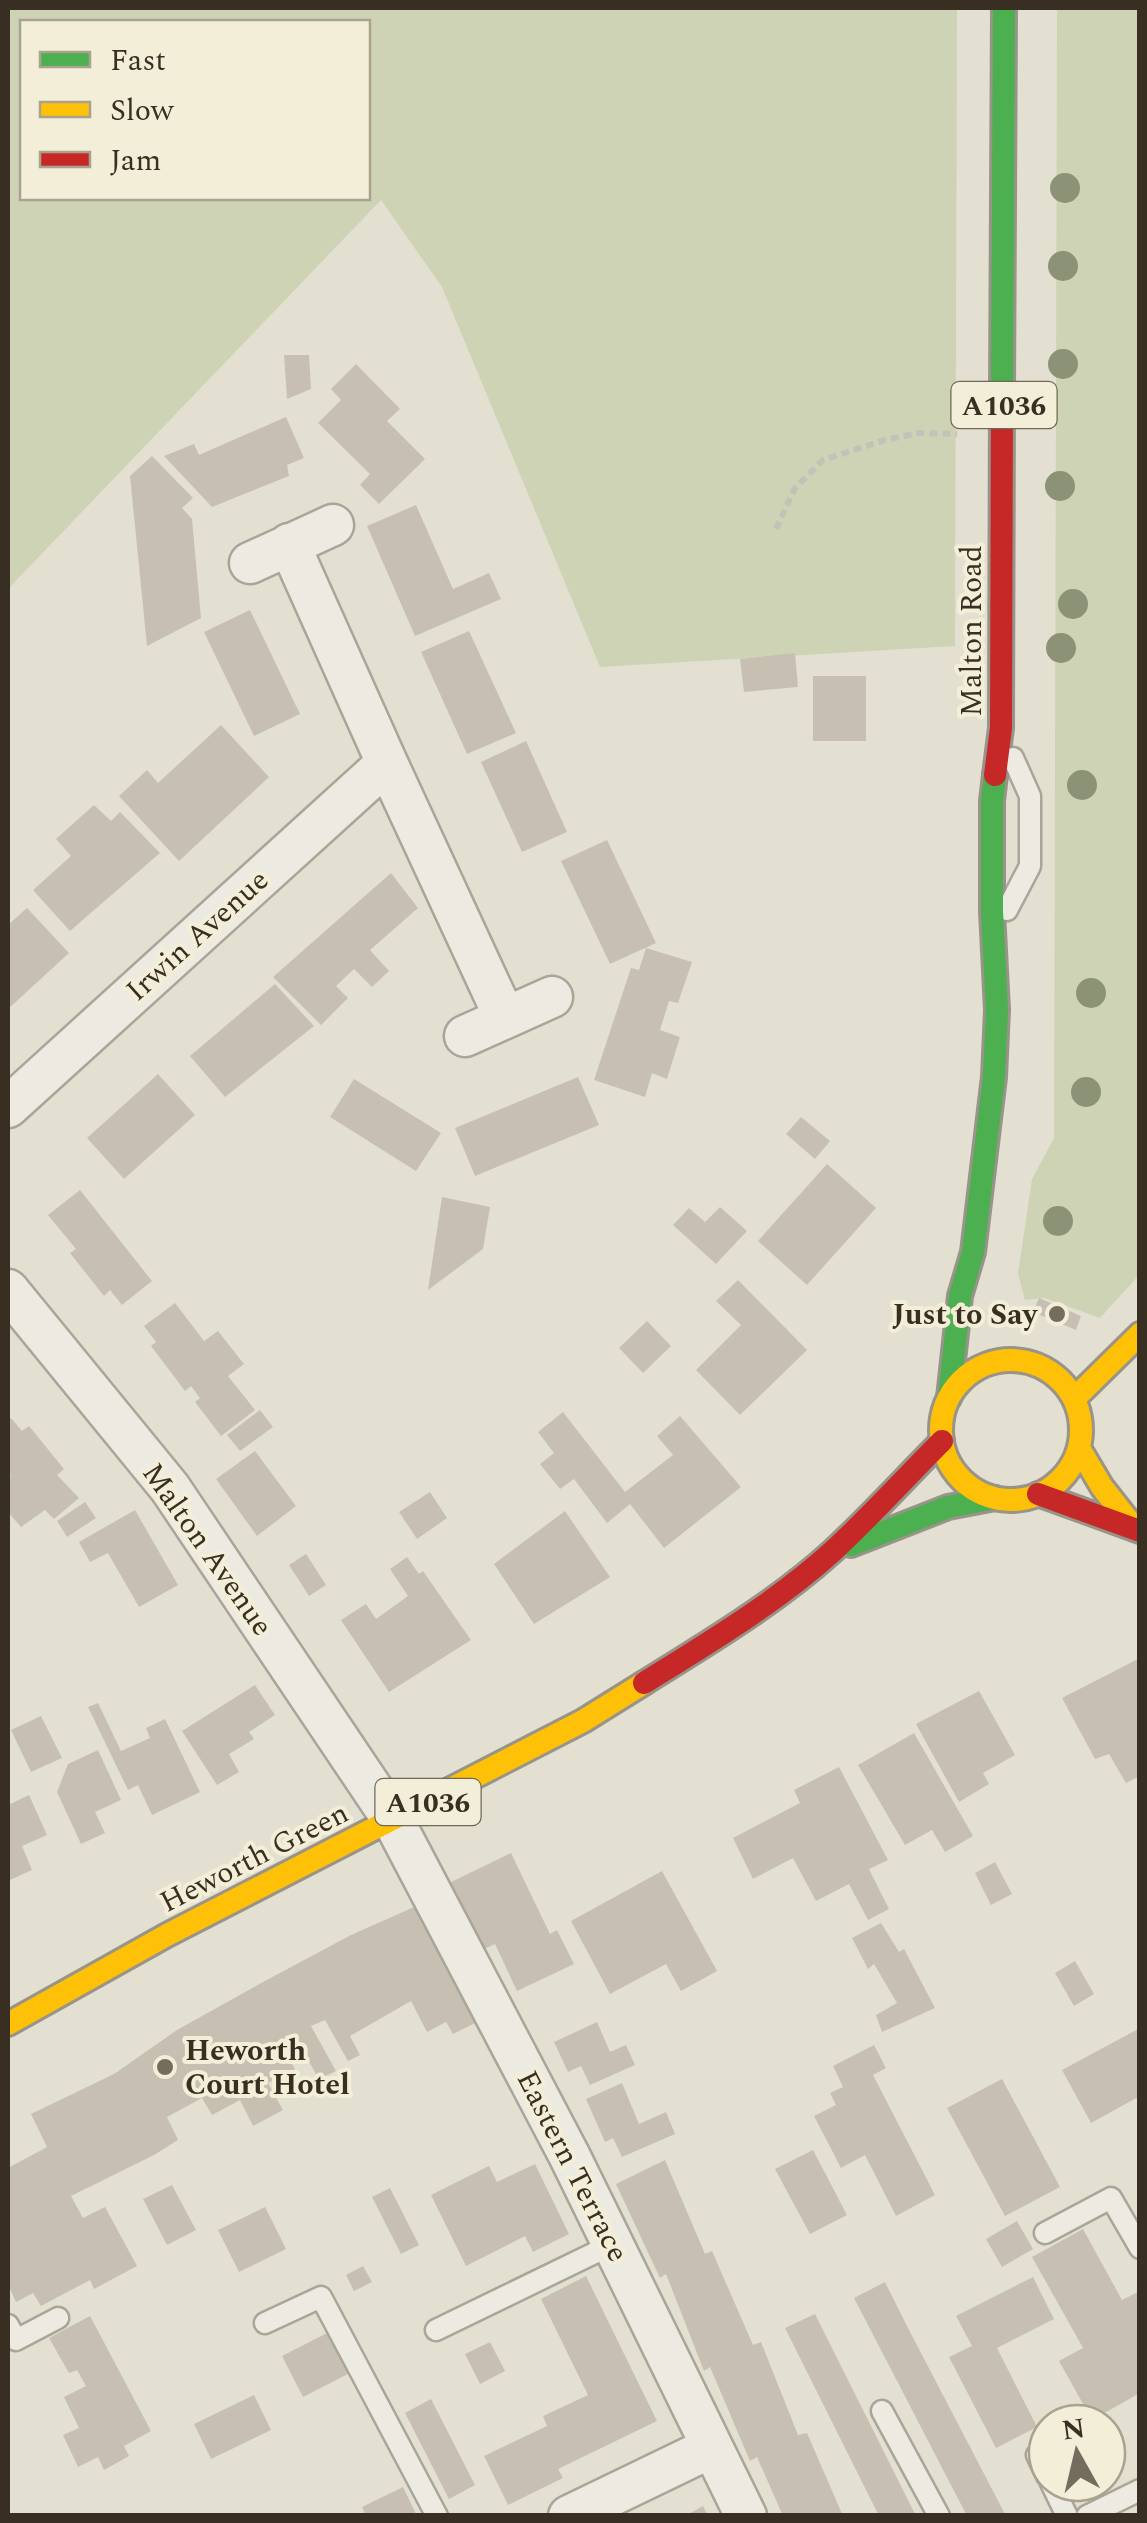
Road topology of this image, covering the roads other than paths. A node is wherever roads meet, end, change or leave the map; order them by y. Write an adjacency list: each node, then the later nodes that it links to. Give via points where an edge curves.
1 (1004, 8): 5 (main road, Malton Road / A1036)
2 (333, 526): 3 (street)
3 (289, 544): 4 (street); 6 (street)
4 (250, 563)
5 (1001, 728): 7 (main road, Malton Road / A1036, via 992,801); 7 (lane, via 1030,796 1032,824 1030,866)
6 (387, 763): 9 (street); 11 (street, Irwin Avenue)
7 (993, 936): 12 (main road, Malton Road / A1036, via 994,1077)
8 (552, 997): 9 (street)
9 (505, 1018): 10 (street)
10 (465, 1036)
11 (8, 1107)
12 (973, 1252): 14 (main road, Malton Road / A1036); 17 (main road, Malton Road / A1036)
13 (8, 1290): 29 (street, Malton Avenue, via 170,1488)
14 (987, 1294)
15 (1004, 1332): 18 (main road)
16 (1140, 1334): 20 (main road)
17 (954, 1354): 19 (main road, Malton Road / A1036); 21 (main road, A1036)
18 (1019, 1360): 19 (main road, via 978,1368); 20 (main road, via 1051,1372)
19 (949, 1398): 22 (main road, A1036)
20 (1074, 1398): 23 (main road)
21 (924, 1408)
22 (942, 1441): 26 (main road, via 960,1478); 28 (main road, Heworth Green / A1036)
23 (1079, 1448): 24 (main road, via 1064,1476); 27 (main road)
24 (1038, 1494): 26 (main road, A1036); 27 (main road)
25 (854, 1498): 28 (main road, A1036)
26 (995, 1498): 28 (main road, Heworth Green / A1036, via 948,1507)
27 (1137, 1530)
28 (832, 1552): 29 (main road, Heworth Green / A1036, via 710,1642 582,1721)
29 (393, 1820): 30 (main road, Heworth Green / A1036); 32 (street, Eastern Terrace)
30 (8, 2024)
31 (1045, 2232): 33 (lane, via 1111,2198)
32 (613, 2244): 37 (lane); 39 (street, Eastern Terrace)
33 (1140, 2248)
34 (58, 2318): 36 (lane, via 16,2340)
35 (265, 2323): 41 (lane, via 321,2297)
36 (8, 2325)
37 (436, 2330)
38 (882, 2410): 44 (lane)
39 (712, 2447): 42 (street); 43 (street, Eastern Terrace)
40 (1140, 2490): 45 (lane)
41 (437, 2516)
42 (569, 2516)
43 (746, 2516)
44 (938, 2516)
45 (1087, 2516)

